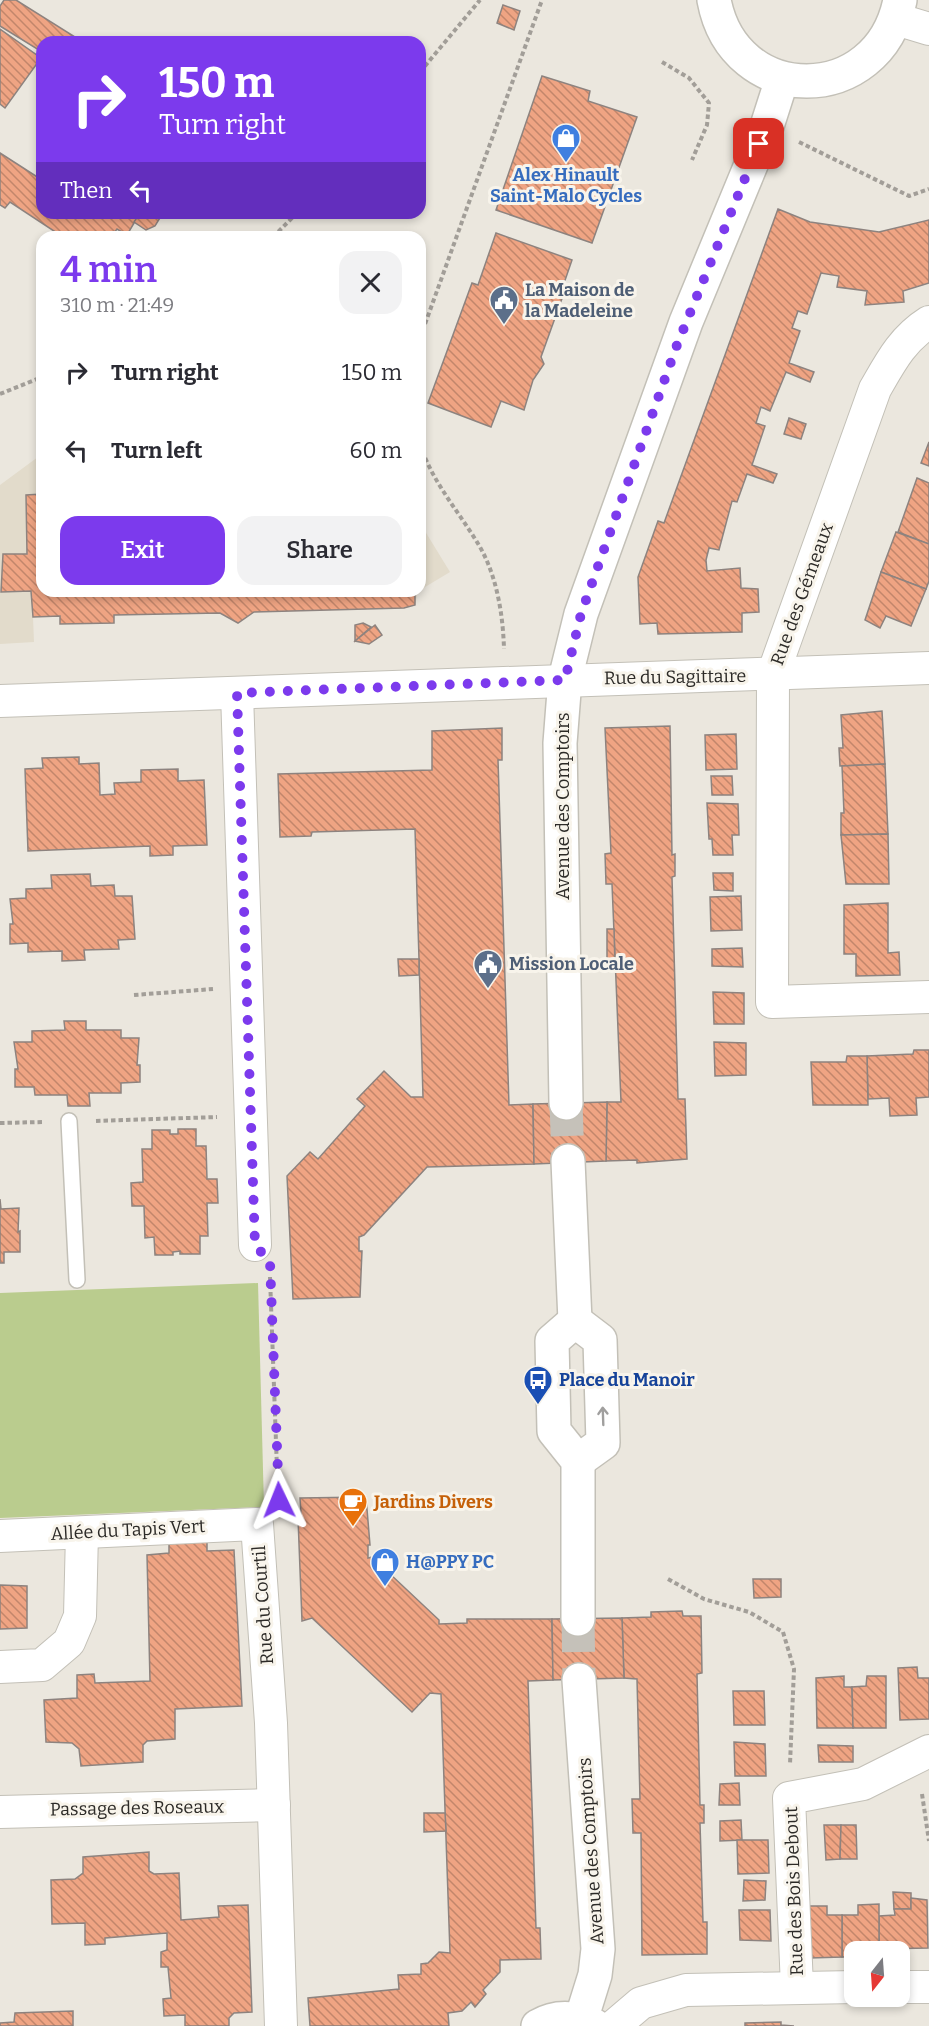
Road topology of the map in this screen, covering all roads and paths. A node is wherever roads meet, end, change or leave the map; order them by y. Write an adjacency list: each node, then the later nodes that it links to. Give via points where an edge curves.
1 (480, 0): 7 (path)
2 (542, 0): 14 (path)
3 (714, 0): 8 (street, via 717,19 732,46 754,66)
4 (898, 9): 5 (street); 8 (street, via 883,43 863,64 838,77 810,82)
5 (929, 29)
6 (662, 62): 10 (path, via 689,78 709,103 707,125)
7 (426, 65)
8 (782, 79): 9 (street, Avenue des Comptoirs)
9 (767, 126): 11 (path, via 909,196); 21 (street, Avenue des Comptoirs, via 681,334 581,614)
10 (692, 160)
11 (929, 189)
12 (291, 219): 13 (path)
13 (279, 231)
14 (426, 321)
15 (929, 322): 20 (street, Rue des Gémeaux, via 895,353 875,389)
16 (36, 379): 17 (path)
17 (0, 394)
18 (426, 465): 22 (path, via 481,549 492,576 504,637)
19 (929, 668): 20 (street, Rue du Sagittaire)
20 (773, 674): 21 (street, Rue du Sagittaire); 27 (street, Rue des Gémeaux, via 772,1002)
21 (565, 680): 22 (street, Rue du Sagittaire); 28 (street, Avenue des Comptoirs, via 560,742)
22 (505, 683): 23 (street, Rue du Sagittaire)
23 (237, 693): 24 (street, Rue du Sagittaire); 25 (street)
24 (0, 702)
25 (246, 987): 26 (path); 29 (street)
26 (134, 995)
27 (929, 997)
28 (566, 1103)
29 (251, 1116): 30 (path); 33 (street)
30 (69, 1121): 31 (path); 34 (lane)
31 (0, 1123)
32 (568, 1161): 35 (street)
33 (255, 1245): 37 (path, Rue du Courtil, via 270,1262 279,1500)
34 (77, 1280)
35 (575, 1321): 36 (street, via 552,1341 554,1431); 36 (street, one-way to 35, via 603,1443 603,1428 600,1340)
36 (578, 1461): 41 (street)
37 (257, 1524): 38 (street, Allée du Tapis Vert); 46 (street, Rue du Courtil)
38 (82, 1533): 39 (street, Allée du Tapis Vert); 42 (street, via 80,1616 69,1642 42,1665)
39 (0, 1536)
40 (668, 1579): 45 (path, via 704,1599 749,1612 783,1632 795,1669)
41 (578, 1619)
42 (0, 1667)
43 (579, 1680): 53 (street, Avenue des Comptoirs, via 598,1949)
44 (923, 1754): 45 (street, Rue des Bois Debout, via 863,1784); 48 (path)
45 (789, 1798): 49 (street, Rue des Bois Debout)
46 (274, 1805): 47 (street, Passage des Roseaux); 54 (street, Rue du Courtil)
47 (0, 1812)
48 (929, 1841)
49 (797, 1987): 50 (street); 56 (street, via 686,1990 641,2003)
50 (844, 1987)
51 (910, 1987): 52 (street)
52 (929, 1987)
53 (588, 2023): 55 (street, via 563,2018)
54 (281, 2026)
55 (538, 2026)
56 (614, 2026)

